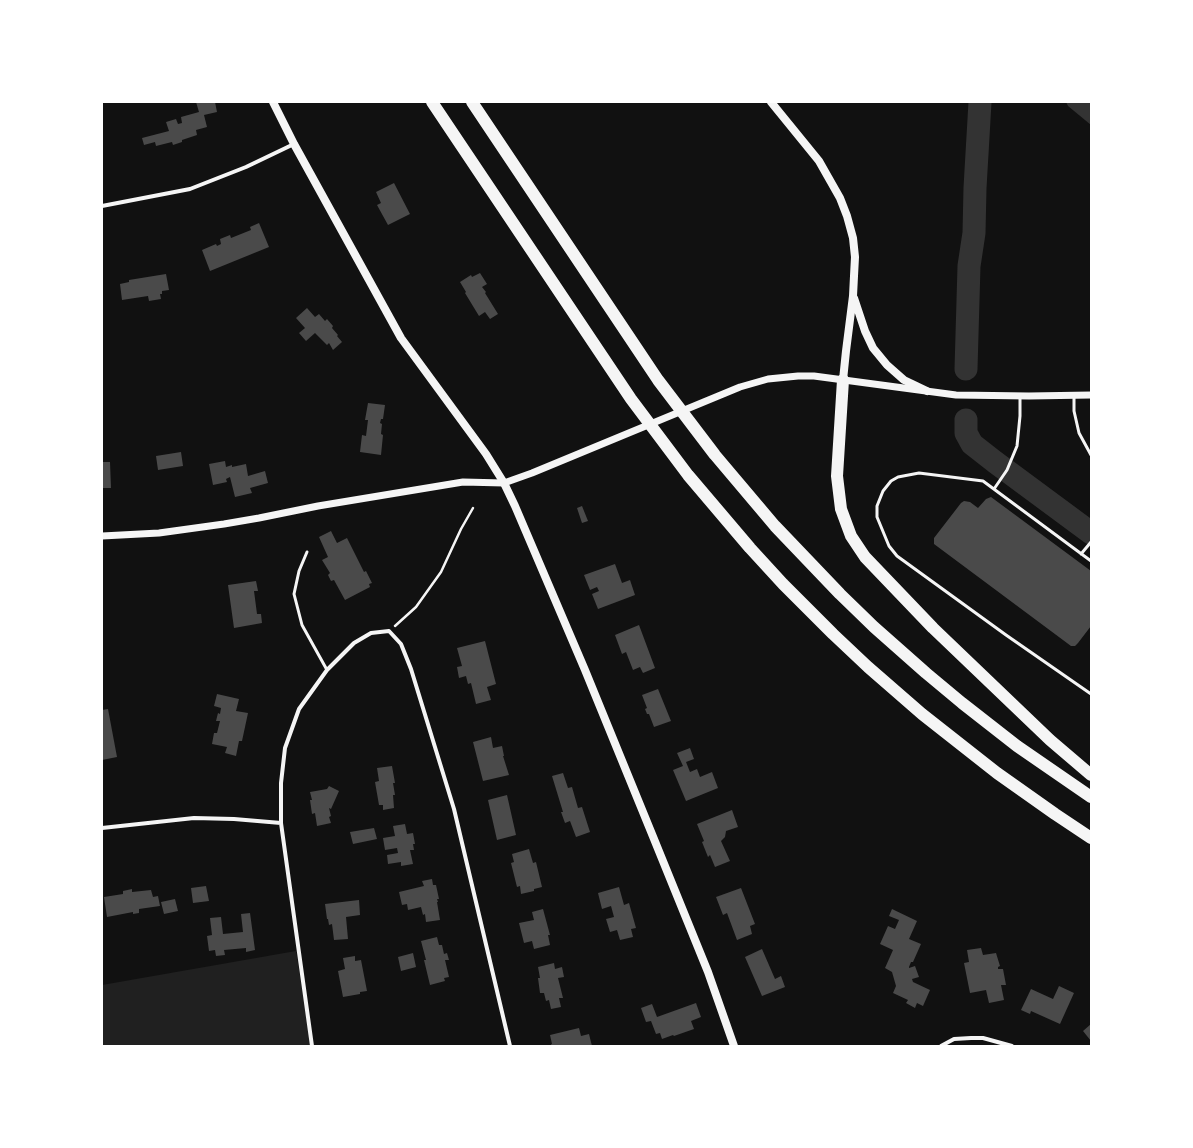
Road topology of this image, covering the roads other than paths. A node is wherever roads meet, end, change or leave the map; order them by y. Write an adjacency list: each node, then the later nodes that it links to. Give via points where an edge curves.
1 (274, 102): 5 (main road)
2 (432, 102): 27 (highway, via 631,399 688,475 745,542 833,634 922,714 997,773)
3 (472, 102): 24 (highway, via 658,380 715,455 775,526 874,627 962,703 998,732)
4 (771, 102): 7 (main road, via 819,161 840,198 853,238)
5 (294, 144): 6 (street, via 246,167 190,189); 14 (main road, via 401,338 486,454)
6 (102, 206)
7 (853, 296): 8 (main road); 9 (main road, via 873,348 904,380)
8 (843, 380): 9 (street); 14 (street, via 814,376 782,377 754,382); 23 (highway, via 837,476 841,509 851,536 865,557 933,628 1045,736)
9 (927, 391): 11 (street, via 956,395)
10 (1091, 395): 12 (street)
11 (1020, 396): 12 (street); 15 (lane, via 1017,446 1007,470)
12 (1074, 396): 13 (lane, via 1074,412 1079,434)
13 (1091, 455)
14 (504, 483): 16 (street, via 463,482 224,524 159,533); 30 (main road, via 588,677 708,972)
15 (994, 489): 19 (lane); 22 (lane, via 983,481 919,473 898,477 882,491 876,517 897,556)
16 (102, 536)
17 (1090, 543): 19 (lane)
18 (307, 552): 21 (lane, via 299,570 294,594 302,625)
19 (1081, 554): 20 (lane)
20 (1091, 561)
21 (327, 670): 25 (street, via 299,709 285,748 281,783); 29 (street, via 354,643 371,633 389,631 401,644 454,808)
22 (1091, 694)
23 (1091, 775)
24 (1091, 797)
25 (281, 823): 26 (street, via 194,818); 28 (street)
26 (102, 828)
27 (1091, 838)
28 (312, 1046)
29 (510, 1046)
30 (734, 1046)
31 (941, 1046): 32 (street, via 954,1039 983,1038)
32 (1012, 1046)

